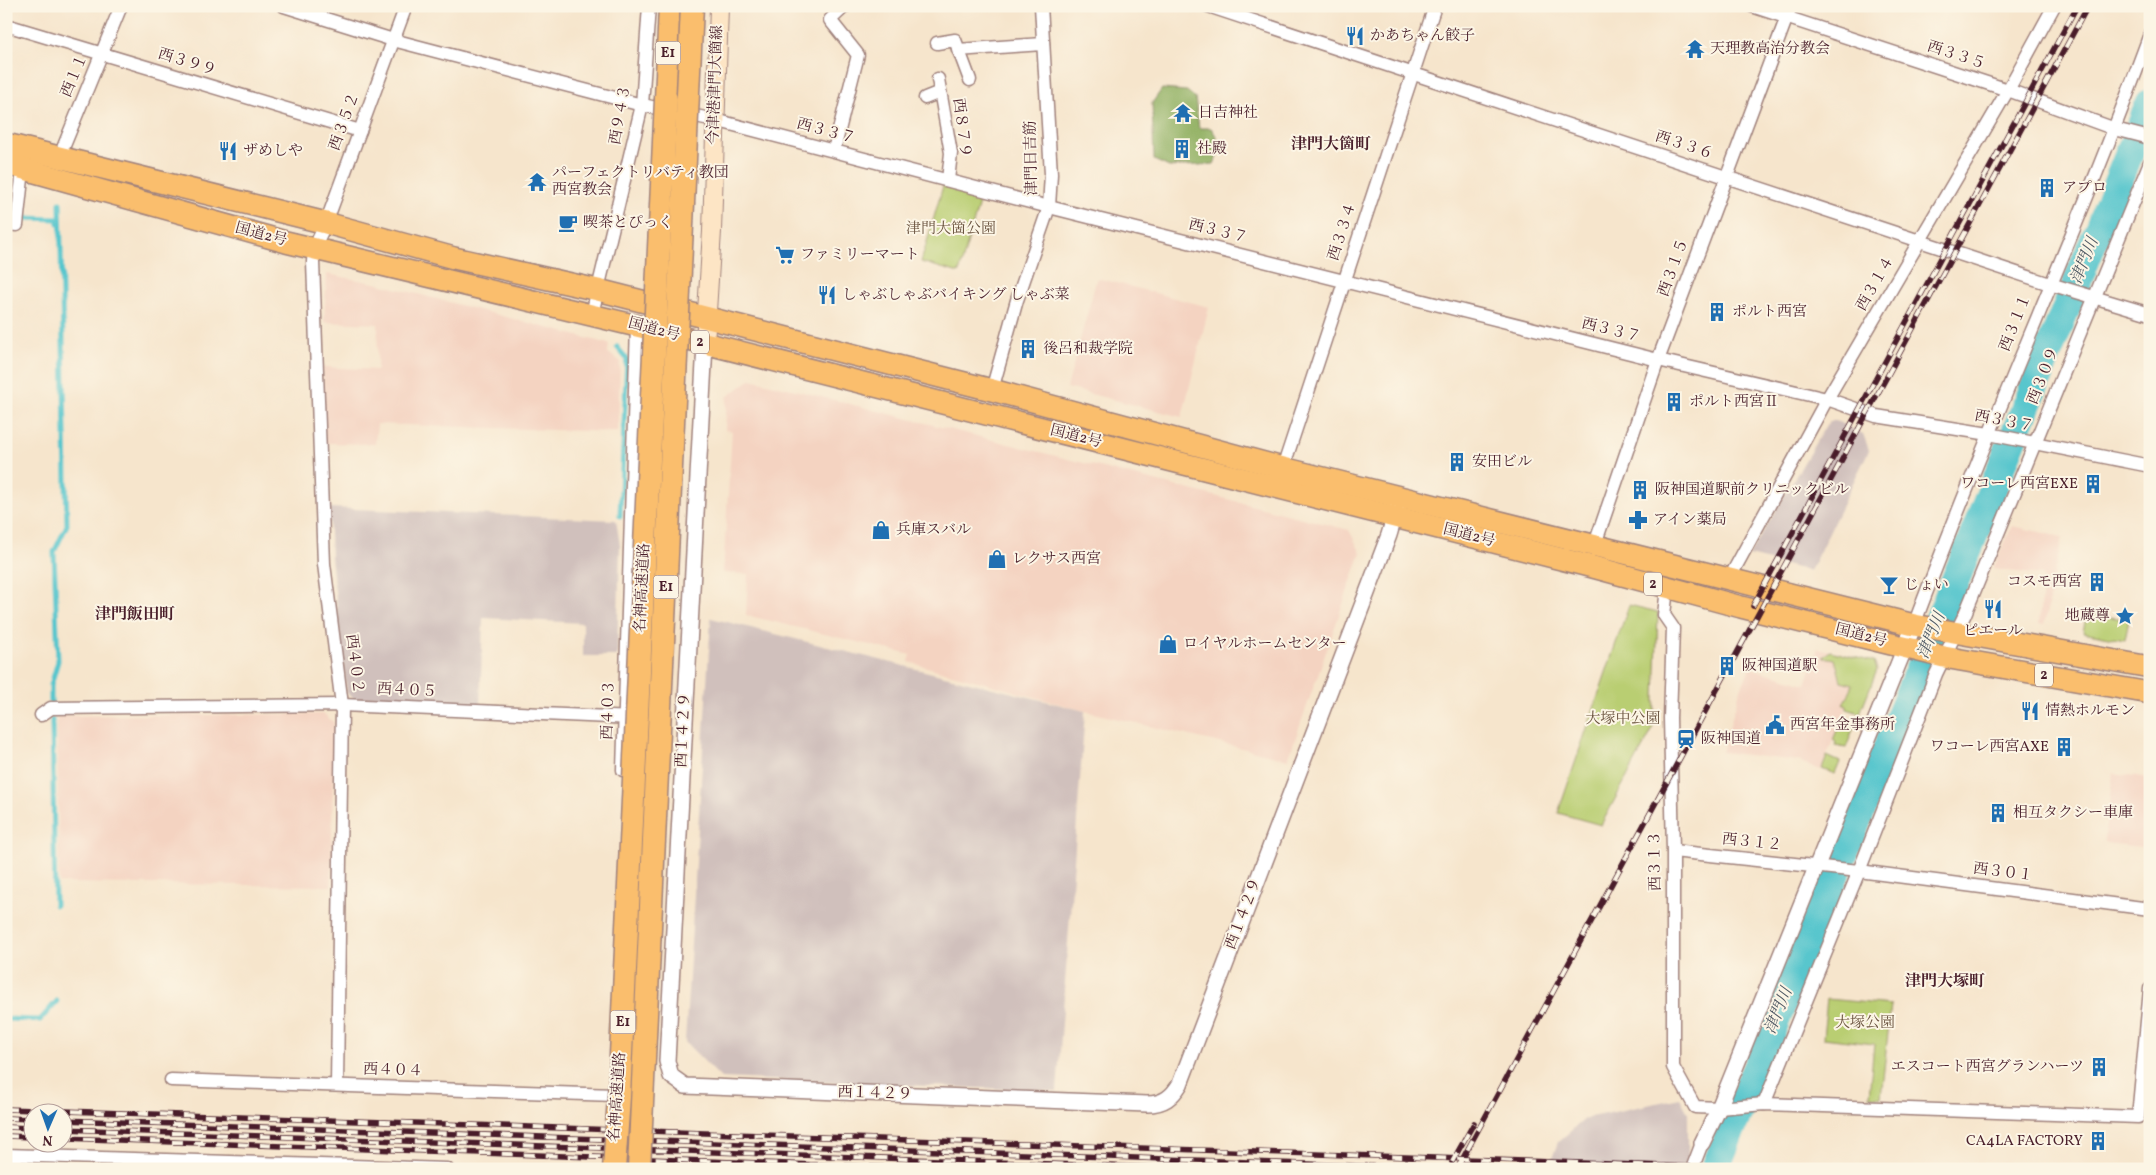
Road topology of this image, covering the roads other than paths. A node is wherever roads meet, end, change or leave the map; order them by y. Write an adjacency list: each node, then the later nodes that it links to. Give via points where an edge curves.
1 (121, 6): 21 (street, 西１１)
2 (284, 6): 17 (street, 西３３７)
3 (406, 6): 17 (street, 西３５２)
4 (648, 6): 26 (street, 西９４３)
5 (670, 6): 87 (highway, 名神高速道路 / E1, bridge)
6 (692, 6): 88 (highway, 名神高速道路 / E1, bridge)
7 (719, 6): 27 (main road, 今津港津門大箇線)
8 (845, 6): 32 (street, via 830,20 858,55)
9 (1041, 6): 19 (street, 津門日吉筋)
10 (1208, 6): 22 (street, 西３３６)
11 (1436, 6): 22 (street, 西３３４)
12 (1752, 6): 14 (street, 西３３５)
13 (2054, 6): 24 (street, 西３１４)
14 (1788, 12): 24 (street, 西３３５); 36 (street, 西３１５)
15 (6, 25): 21 (street, 西３９９)
16 (2150, 34): 28 (street, 西３１１)
17 (393, 40): 26 (street, 西３３７); 29 (street, 西３５２)
18 (937, 43): 20 (street, via 955,40)
19 (1043, 44): 20 (street); 38 (street, 津門日吉筋)
20 (958, 50): 23 (street)
21 (102, 54): 29 (street, 西３９９); 33 (street, 西１１)
22 (1412, 74): 36 (street, 西３３６); 43 (street, 西３３４)
23 (970, 80)
24 (2008, 90): 28 (street, 西３３５); 41 (street, 西３１４)
25 (925, 98): 37 (street, 西８７９, via 939,86 951,153)
26 (642, 105): 27 (street, 西３３７); 45 (street, 西９４３)
27 (714, 120): 32 (street, 西３３７); 49 (main road, 今津港津門大箇線)
28 (2115, 129): 30 (street, 西３３５); 44 (street, 西３１１)
29 (360, 131): 39 (street, 西３５２)
30 (2150, 138)
31 (6, 144): 33 (highway, 国道2号 / 2)
32 (834, 150): 37 (street, 西３３７)
33 (59, 158): 39 (highway, 国道2号 / 2)
34 (2150, 162): 46 (street, 西３０９)
35 (15, 166): 40 (street, via 17,225); 42 (highway, 国道2号 / 2)
36 (1725, 177): 41 (street, 西３３６); 52 (street, 西３１５)
37 (948, 180): 38 (street, 西３３７)
38 (1050, 207): 43 (street, 西３３７); 53 (street, 津門日吉筋, via 1017,300)
39 (326, 223): 42 (street, 西３５２); 45 (highway, 国道2号 / 2, via 454,258)
40 (6, 224)
41 (1920, 241): 44 (street, 西３３６); 54 (street, 西３１４)
42 (314, 248): 47 (highway, 国道2号 / 2); 70 (street, 西４０２, via 324,564)
43 (1344, 281): 52 (street, 西３３７); 58 (street, 西３３４)
44 (2050, 284): 46 (street, 西３３６); 55 (street, 西３１１)
45 (598, 290): 47 (street, 西９４３); 49 (highway, 国道2号 / 2)
46 (2094, 297): 48 (street, 西３３６); 56 (street, 西３０９)
47 (592, 314): 50 (highway, 国道2号 / 2)
48 (2150, 314)
49 (706, 318): 51 (main road, 今津港津門大箇線); 53 (highway, 国道2号 / 2)
50 (637, 326): 51 (highway, 国道2号 / 2); 72 (street, 西４０３)
51 (705, 344): 60 (highway, 国道2号 / 2); 73 (street, 西１４２９)
52 (1658, 360): 54 (street, 西３３７); 61 (street, 西３１５)
53 (992, 390): 58 (highway, 国道2号 / 2)
54 (1828, 399): 55 (street, 西３３７, via 1876,416); 62 (street, 西３１４)
55 (1994, 436): 56 (street, 西３３７); 64 (street, 西３１１)
56 (2029, 443): 57 (street, 西３３７); 65 (street, 西３０９)
57 (2150, 466)
58 (1283, 468): 59 (highway, 国道2号 / 2)
59 (1400, 496): 60 (street, 西１４２９); 61 (highway, 国道2号 / 2)
60 (1394, 517): 63 (highway, 国道2号 / 2); 73 (street, 西１４２９, via 1180,1084 1170,1098 1156,1104 685,1086 671,1076 667,1061)
61 (1595, 544): 62 (highway, 国道2号 / 2)
62 (1729, 579): 64 (highway, 国道2号 / 2)
63 (1667, 588): 66 (highway, 国道2号 / 2); 74 (street, 西３１３, via 1664,615 1674,628 1670,718)
64 (1917, 626): 65 (highway, 国道2号 / 2); 66 (street)
65 (1952, 632): 67 (street, 西３０９); 68 (highway, 国道2号 / 2)
66 (1909, 648): 67 (highway, 国道2号 / 2); 75 (street)
67 (1942, 656): 69 (highway, 国道2号 / 2); 76 (street, 西３０９)
68 (2150, 667)
69 (2150, 693)
70 (342, 705): 71 (street, 西４０５, via 51,708); 72 (street, 西４０５); 80 (street, 西４０２)
71 (41, 715)
72 (625, 718): 73 (street, 西４０５); 81 (street, 西４０３)
73 (685, 719)
74 (1674, 851): 75 (street, 西３１２); 83 (street, 西３１３, via 1673,1067 1695,1107)
75 (1821, 867): 76 (street, 西３１２); 83 (street)
76 (1856, 871): 77 (street, 西３０１); 82 (street, 西３０９)
77 (2150, 908)
78 (2150, 989): 82 (street, via 2138,1117)
79 (170, 1080): 80 (street, 西４０４)
80 (337, 1085): 81 (street, 西４０４)
81 (614, 1095)
82 (1761, 1104): 83 (street)
83 (1724, 1107): 84 (street)
84 (1702, 1143): 89 (street)
85 (6, 1155): 86 (street)
86 (447, 1169)
87 (614, 1169)
88 (639, 1169)
89 (1692, 1169)

